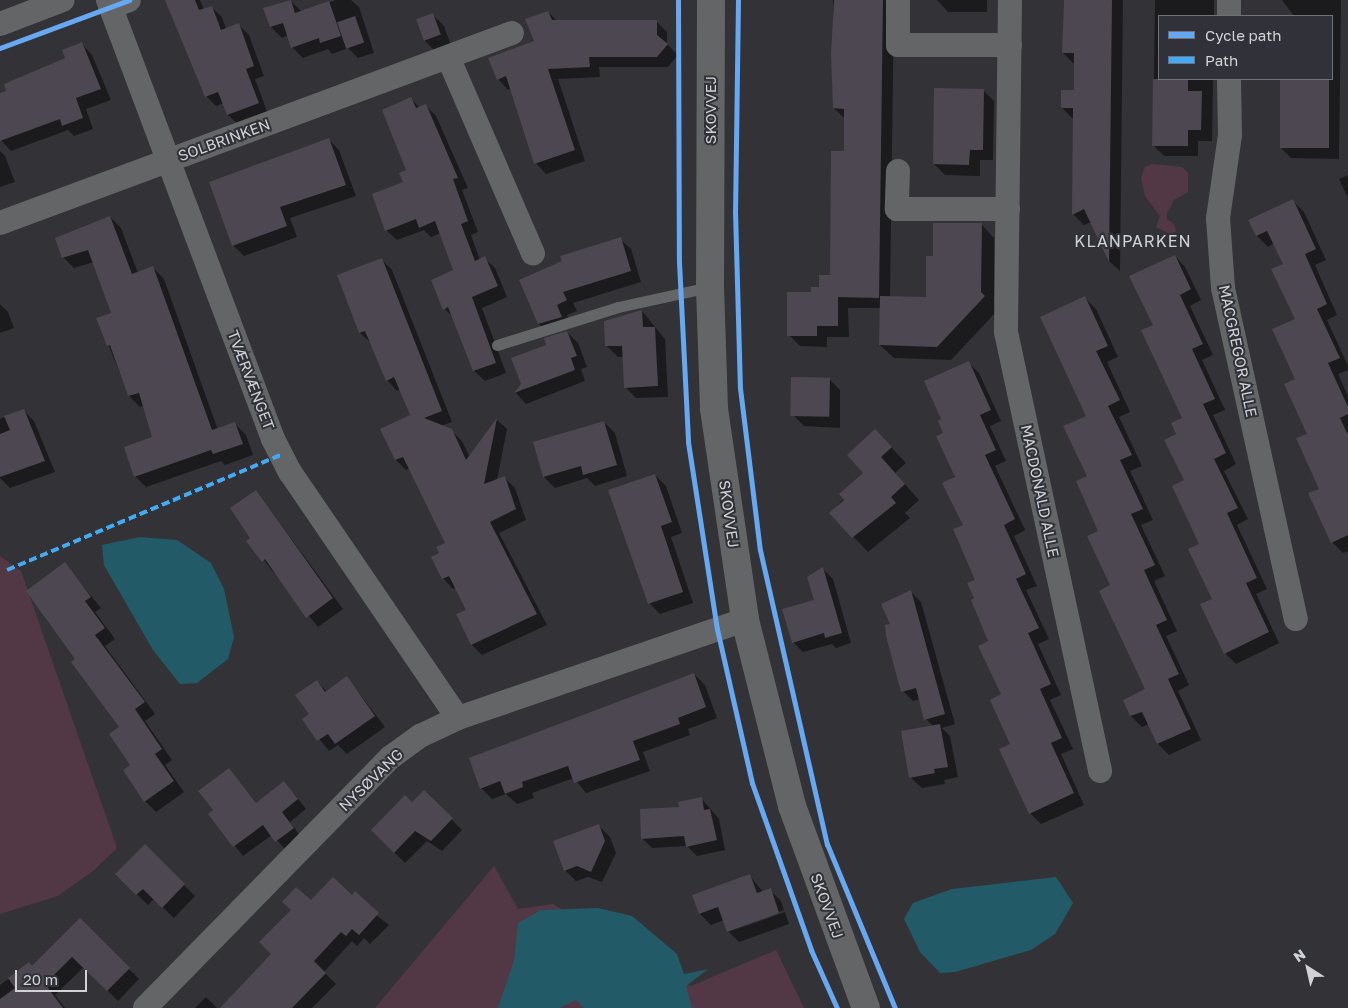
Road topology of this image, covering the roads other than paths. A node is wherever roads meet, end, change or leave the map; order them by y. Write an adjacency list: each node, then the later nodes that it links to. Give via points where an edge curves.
1 (63, 0): 8 (street)
2 (711, 0): 18 (street, SKOVVEJ)
3 (898, 0): 10 (street, via 898,45)
4 (1010, 0): 10 (street, MACDONALD ALLE)
5 (1229, 0): 7 (street)
6 (116, 2): 13 (street, TVÆRVÆNGET)
7 (1229, 15)
8 (0, 24)
9 (512, 33): 11 (street, SOLBRINKEN)
10 (1010, 45): 15 (street, MACDONALD ALLE)
11 (448, 57): 13 (street, SOLBRINKEN); 17 (street)
12 (1230, 80): 21 (street, MACGREGOR ALLE, via 1230,135 1218,218 1223,288)
13 (168, 161): 16 (street, SOLBRINKEN); 22 (street, TVÆRVÆNGET, via 273,439 290,472)
14 (898, 171): 15 (street, via 897,209)
15 (1008, 209): 23 (street, MACDONALD ALLE, via 1006,332)
16 (0, 223)
17 (533, 253)
18 (710, 287): 19 (lane, via 618,307); 20 (street, SKOVVEJ, via 714,410)
19 (497, 345)
20 (744, 620): 22 (street, NYSØVANG); 25 (street, SKOVVEJ, via 792,806)
21 (1296, 620)
22 (458, 718): 24 (street, NYSØVANG, via 420,736 392,757)
23 (1100, 771)
24 (144, 1008)
25 (866, 1008)

